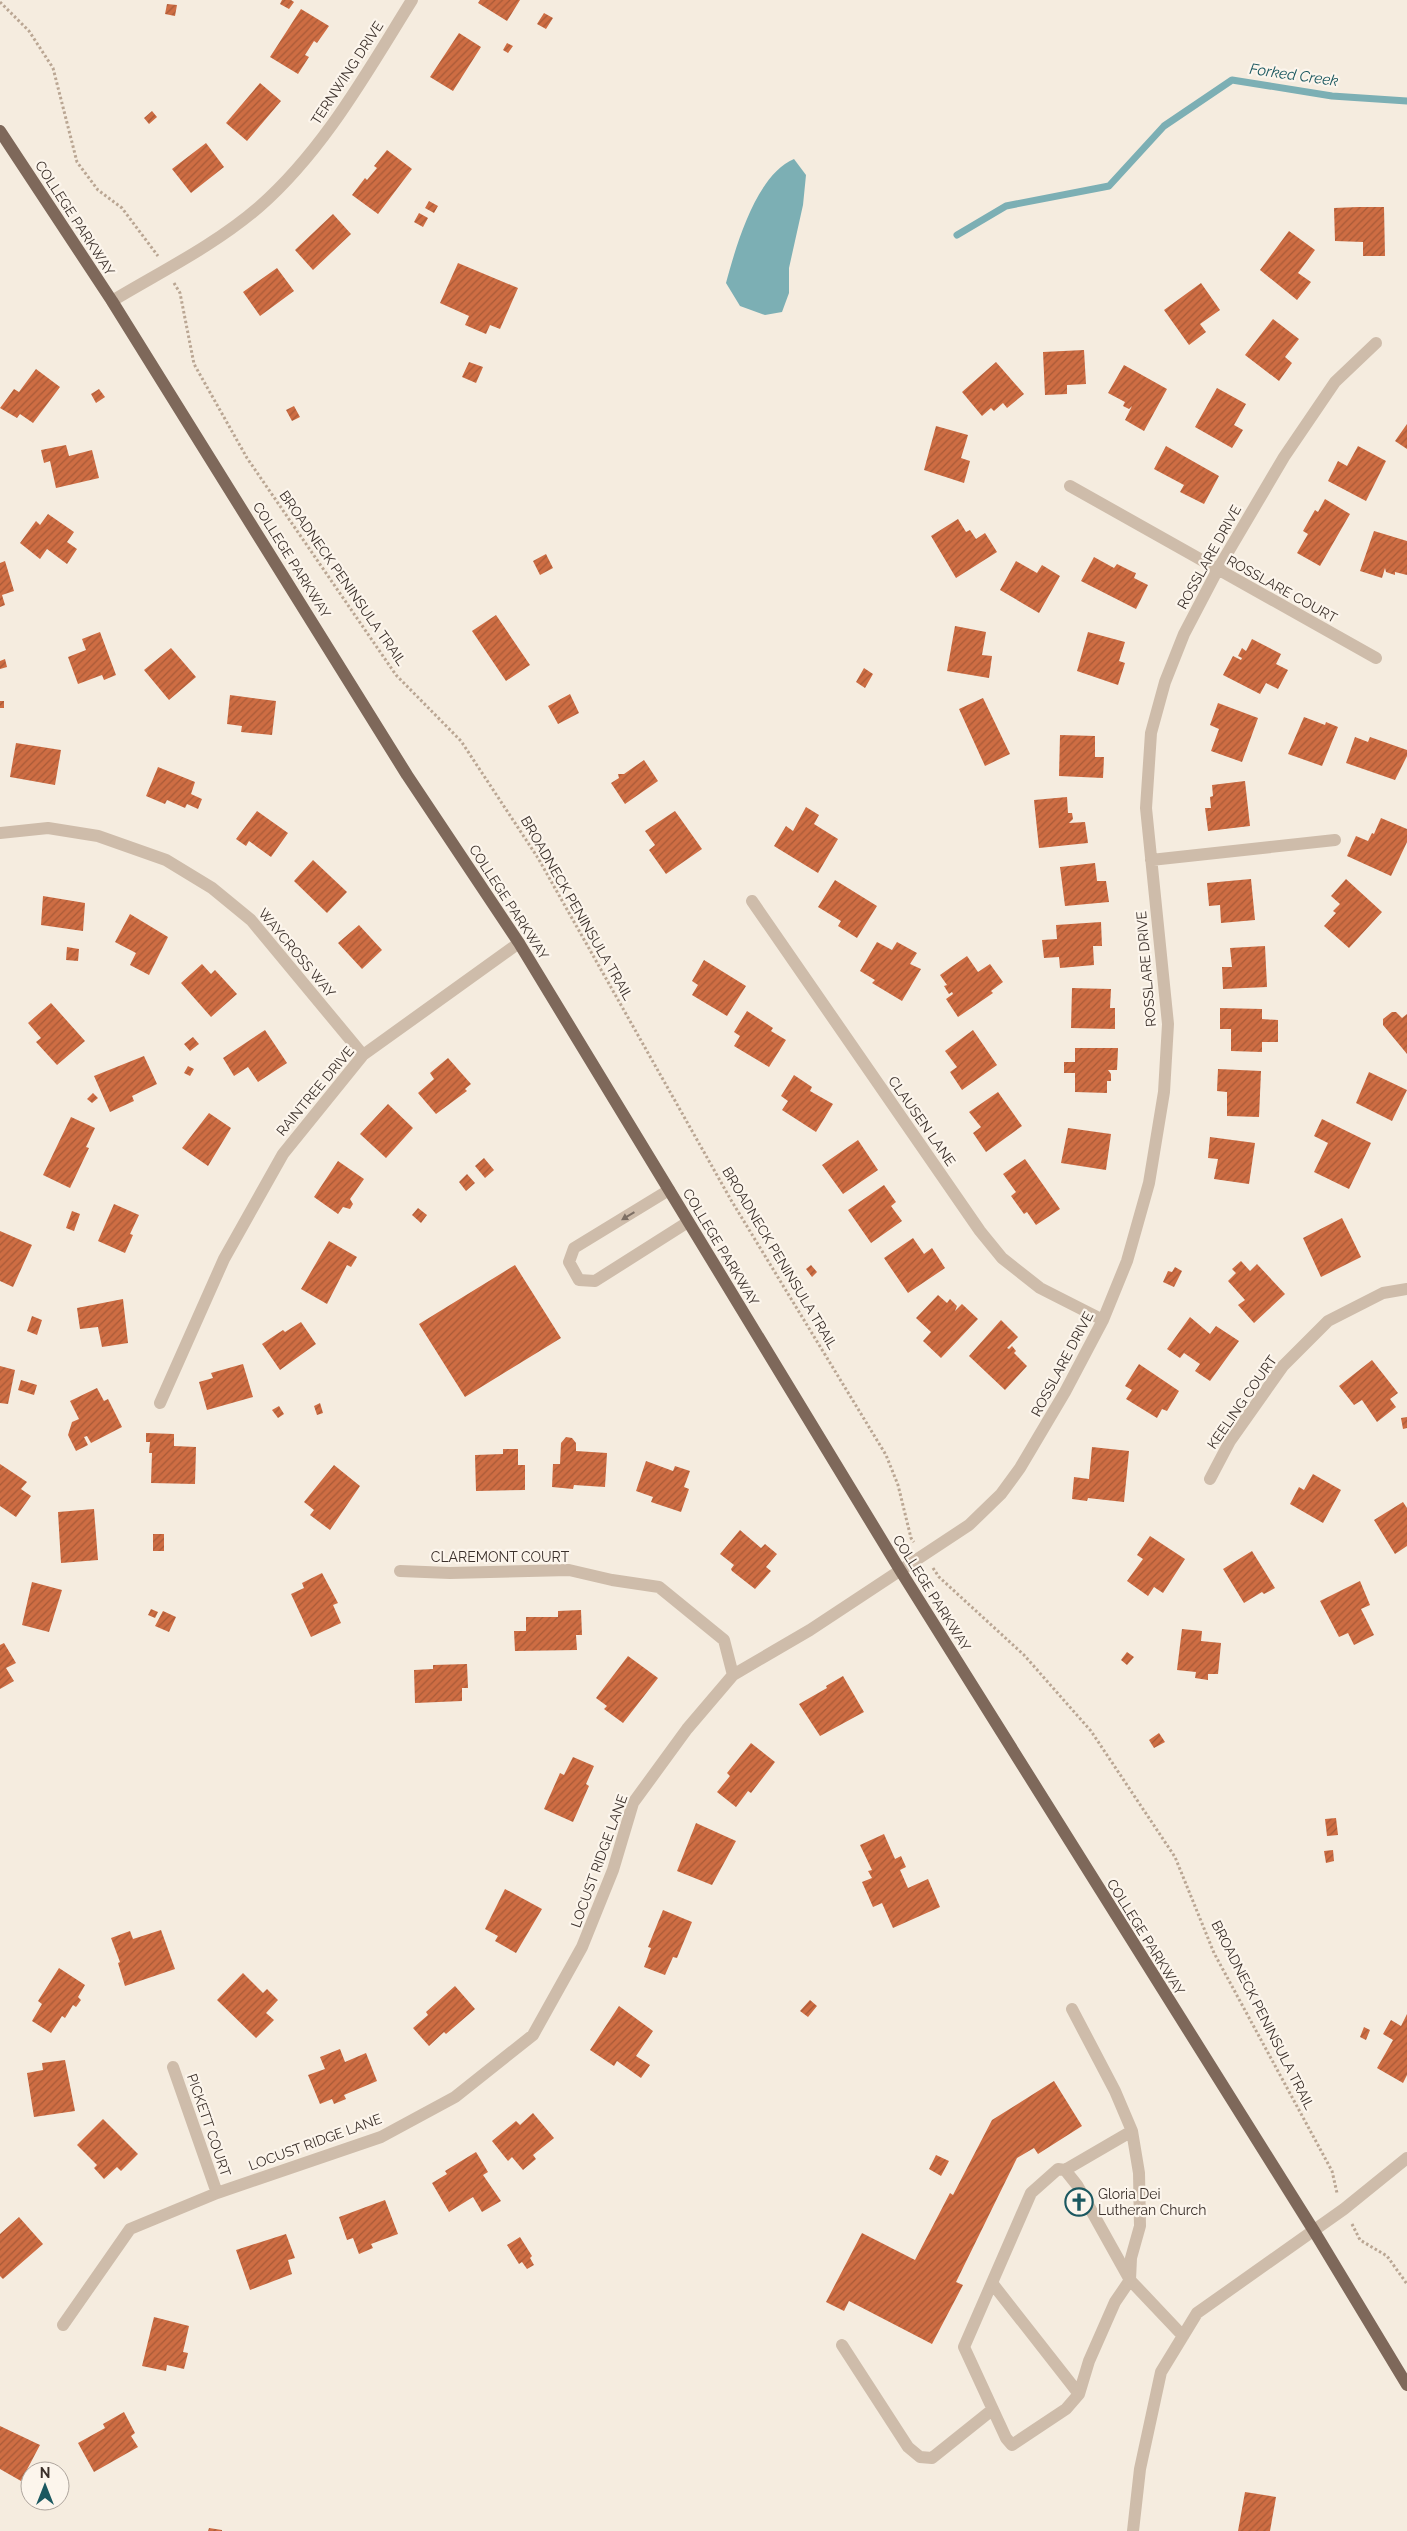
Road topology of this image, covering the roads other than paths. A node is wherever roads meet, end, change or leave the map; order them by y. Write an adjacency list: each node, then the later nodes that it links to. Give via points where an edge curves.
1 (412, 0): 3 (street, TERNWING DRIVE, via 333,126 259,206 216,240)
2 (0, 131): 3 (main road, COLLEGE PARKWAY)
3 (112, 301): 12 (main road, COLLEGE PARKWAY, via 407,775)
4 (1376, 343): 6 (street, ROSSLARE DRIVE, via 1335,382 1284,457)
5 (1070, 486): 6 (street, ROSSLARE COURT)
6 (1218, 569): 7 (street, ROSSLARE COURT); 10 (street, ROSSLARE DRIVE, via 1184,634 1165,682 1151,734 1146,808)
7 (1376, 658)
8 (0, 833): 13 (street, WAYCROSS WAY, via 48,828 98,836 174,865 212,888 251,920)
9 (1335, 840): 10 (street)
10 (1151, 860): 17 (street, ROSSLARE DRIVE, via 1168,1024 1164,1092 1149,1183 1127,1261)
11 (752, 901): 17 (street, CLAUSEN LANE, via 1002,1258 1040,1288)
12 (519, 943): 13 (street, RAINTREE DRIVE); 14 (main road, COLLEGE PARKWAY)
13 (363, 1055): 18 (street, RAINTREE DRIVE, via 283,1154 224,1260)
14 (669, 1190): 15 (main road, COLLEGE PARKWAY); 15 (street, one-way to 15, via 574,1248 569,1262 579,1280 595,1281)
15 (688, 1222): 20 (main road, COLLEGE PARKWAY)
16 (1407, 1289): 19 (street, KEELING COURT, via 1383,1293 1328,1321 1283,1366 1230,1441)
17 (1103, 1320): 20 (street, ROSSLARE DRIVE, via 1060,1401 1001,1494 969,1525)
18 (160, 1403)
19 (1210, 1479)
20 (900, 1570): 22 (street, LOCUST RIDGE LANE, via 810,1630); 29 (main road, COLLEGE PARKWAY)
21 (400, 1571): 22 (street, CLAREMONT COURT, via 569,1570 659,1586 724,1640)
22 (733, 1675): 28 (street, LOCUST RIDGE LANE, via 687,1729 633,1804 613,1870 582,1947 533,2035 455,2097 381,2137)
23 (1072, 2009): 25 (street)
24 (172, 2067): 28 (street, PICKETT COURT)
25 (1132, 2131): 27 (street); 30 (street, via 1139,2174 1140,2226 1131,2258)
26 (1407, 2158): 29 (street)
27 (1065, 2170): 30 (street); 31 (street, via 1058,2169 1031,2193)
28 (217, 2193): 32 (street, LOCUST RIDGE LANE, via 130,2229)
29 (1314, 2231): 33 (street, via 1197,2313); 35 (main road, COLLEGE PARKWAY)
30 (1130, 2280): 33 (street); 36 (street, via 1115,2302 1089,2361)
31 (992, 2282): 36 (street); 37 (street, via 964,2347)
32 (64, 2325)
33 (1183, 2336): 38 (street, via 1161,2372 1140,2469)
34 (842, 2345): 37 (street, via 908,2447 920,2456 932,2458)
35 (1407, 2385)
36 (1079, 2394): 37 (street, via 1066,2409 1012,2445)
37 (992, 2410)
38 (1133, 2531)

